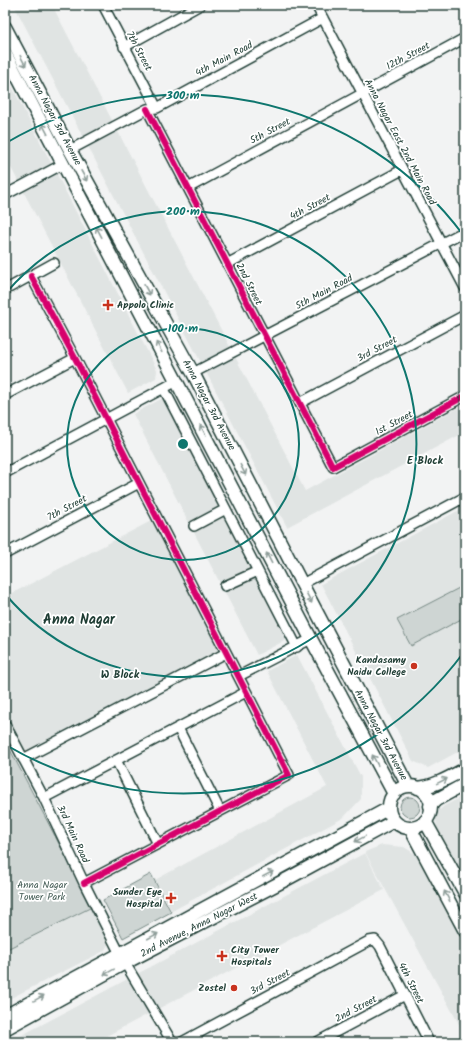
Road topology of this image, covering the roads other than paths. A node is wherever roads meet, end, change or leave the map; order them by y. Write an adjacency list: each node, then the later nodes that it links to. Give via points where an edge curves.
1 (103, 5): 7 (street, 7th Street)
2 (200, 5): 7 (street)
3 (316, 5): 4 (street, Anna Nagar East 2nd Main Road)
4 (323, 18): 9 (street, Anna Nagar East 2nd Main Road); 10 (street, 4th Main Road)
5 (5, 27): 12 (main road, Anna Nagar 3rd Avenue, one-way to 12)
6 (465, 38): 9 (street, 12th Street)
7 (124, 47): 10 (street, 7th Street)
8 (5, 53): 13 (main road, Anna Nagar 3rd Avenue, one-way to 8)
9 (362, 94): 14 (street, Anna Nagar East 2nd Main Road); 15 (street, 5th Street)
10 (157, 108): 11 (street, 4th Main Road)
11 (147, 109): 12 (street, 4th Main Road); 15 (street, 2nd Street)
12 (70, 150): 27 (main road, Anna Nagar 3rd Avenue, one-way to 27)
13 (63, 164): 16 (street); 28 (main road, Anna Nagar 3rd Avenue, one-way to 13)
14 (402, 170): 18 (street, Anna Nagar East 2nd Main Road); 20 (street, 4th Street)
15 (188, 188): 20 (street, 2nd Street)
16 (5, 194)
17 (465, 231): 18 (street, 5th Main Road)
18 (441, 243): 23 (street, Anna Nagar East 2nd Main Road); 25 (street, 5th Main Road)
19 (54, 263): 21 (street)
20 (227, 264): 25 (street, 2nd Street)
21 (31, 276): 22 (street); 26 (street)
22 (6, 286)
23 (465, 288)
24 (465, 315): 32 (street, 3rd Street)
25 (265, 336): 27 (street, 5th Main Road); 32 (street, 2nd Street)
26 (75, 358): 30 (street); 33 (street)
27 (193, 373): 42 (main road, Anna Nagar 3rd Avenue, one-way to 42)
28 (178, 382): 29 (street); 44 (main road, Anna Nagar 3rd Avenue, one-way to 28)
29 (164, 389): 33 (street); 38 (street)
30 (5, 395)
31 (465, 396): 34 (street, 1st Street)
32 (300, 403): 34 (street, 2nd Street)
33 (106, 419): 35 (street); 36 (street)
34 (333, 467)
35 (5, 473)
36 (139, 483): 40 (street, 7th Street); 46 (street)
37 (465, 497): 42 (street)
38 (226, 509): 39 (street); 41 (street)
39 (194, 526)
40 (5, 554)
41 (258, 571): 43 (street); 45 (street)
42 (302, 584): 55 (main road, Anna Nagar 3rd Avenue, one-way to 55)
43 (226, 586)
44 (311, 639): 45 (street); 56 (main road, Anna Nagar 3rd Avenue, one-way to 44)
45 (297, 646): 47 (street)
46 (226, 653): 47 (street); 51 (street)
47 (239, 676): 48 (street)
48 (246, 692): 50 (street); 60 (street, via 289,775)
49 (5, 724): 51 (street, 3rd Main Road)
50 (178, 728): 52 (street); 60 (street)
51 (24, 759): 57 (street, 3rd Main Road)
52 (116, 760): 57 (street); 64 (street)
53 (465, 769): 55 (main road, one-way to 53, via 428,787)
54 (465, 784): 58 (main road)
55 (413, 787): 56 (main road, via 400,789); 58 (main road, via 425,793)
56 (394, 794): 59 (main road)
57 (44, 798): 65 (street, 3rd Main Road)
58 (430, 806): 62 (main road)
59 (389, 808): 61 (main road); 69 (main road, 2nd Avenue, Anna Nagar West, one-way to 59)
60 (220, 811): 64 (street)
61 (394, 821): 63 (main road); 69 (main road, 2nd Avenue, Anna Nagar West, one-way to 69, via 289,878)
62 (427, 825): 63 (main road, via 418,826); 66 (main road)
63 (413, 832): 67 (main road, one-way to 63)
64 (158, 844): 65 (street)
65 (84, 883): 69 (street, 3rd Main Road)
66 (464, 890)
67 (465, 931)
68 (369, 940): 70 (street, 4th Street, via 375,940 380,946); 74 (street, 3rd Street)
69 (123, 958): 71 (main road, 2nd Avenue, Anna Nagar West, one-way to 69); 72 (main road, 2nd Avenue, Anna Nagar West, one-way to 72); 73 (street, 3rd Main Road)
70 (405, 996): 75 (street, 2nd Street); 76 (street, 4th Street)
71 (5, 1016)
72 (5, 1029)
73 (172, 1042)
74 (182, 1042)
75 (317, 1042)
76 (429, 1042)

